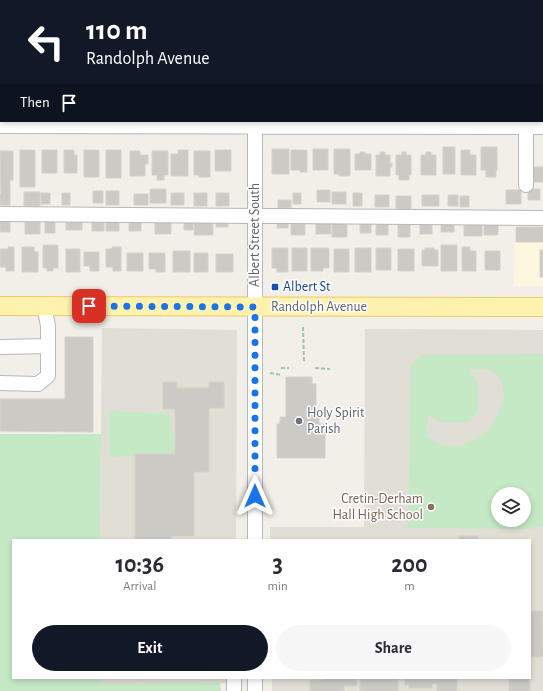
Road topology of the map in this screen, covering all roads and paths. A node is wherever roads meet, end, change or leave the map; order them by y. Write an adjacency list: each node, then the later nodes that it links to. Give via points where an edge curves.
1 (255, 124): 2 (street); 3 (street); 7 (street, Albert Street South)
2 (527, 124): 4 (street); 5 (street)
3 (0, 126)
4 (543, 127)
5 (526, 185)
6 (0, 214): 7 (street)
7 (255, 216): 8 (street); 11 (street, Albert Street South)
8 (543, 218)
9 (0, 306): 10 (main road, Randolph Avenue)
10 (44, 306): 11 (main road, Randolph Avenue); 14 (street)
11 (255, 307): 12 (main road, Randolph Avenue); 24 (street, Albert Street South)
12 (543, 307)
13 (303, 327): 16 (path)
14 (48, 346): 15 (street); 23 (street, via 48,376 38,384)
15 (0, 347)
16 (304, 361)
17 (281, 368): 18 (path)
18 (289, 368)
19 (315, 368): 20 (path)
20 (330, 368)
21 (270, 373): 22 (path)
22 (281, 375)
23 (0, 383)
24 (255, 539)
25 (234, 679): 27 (street)
26 (255, 679): 28 (street)
27 (234, 691)
28 (255, 691)

